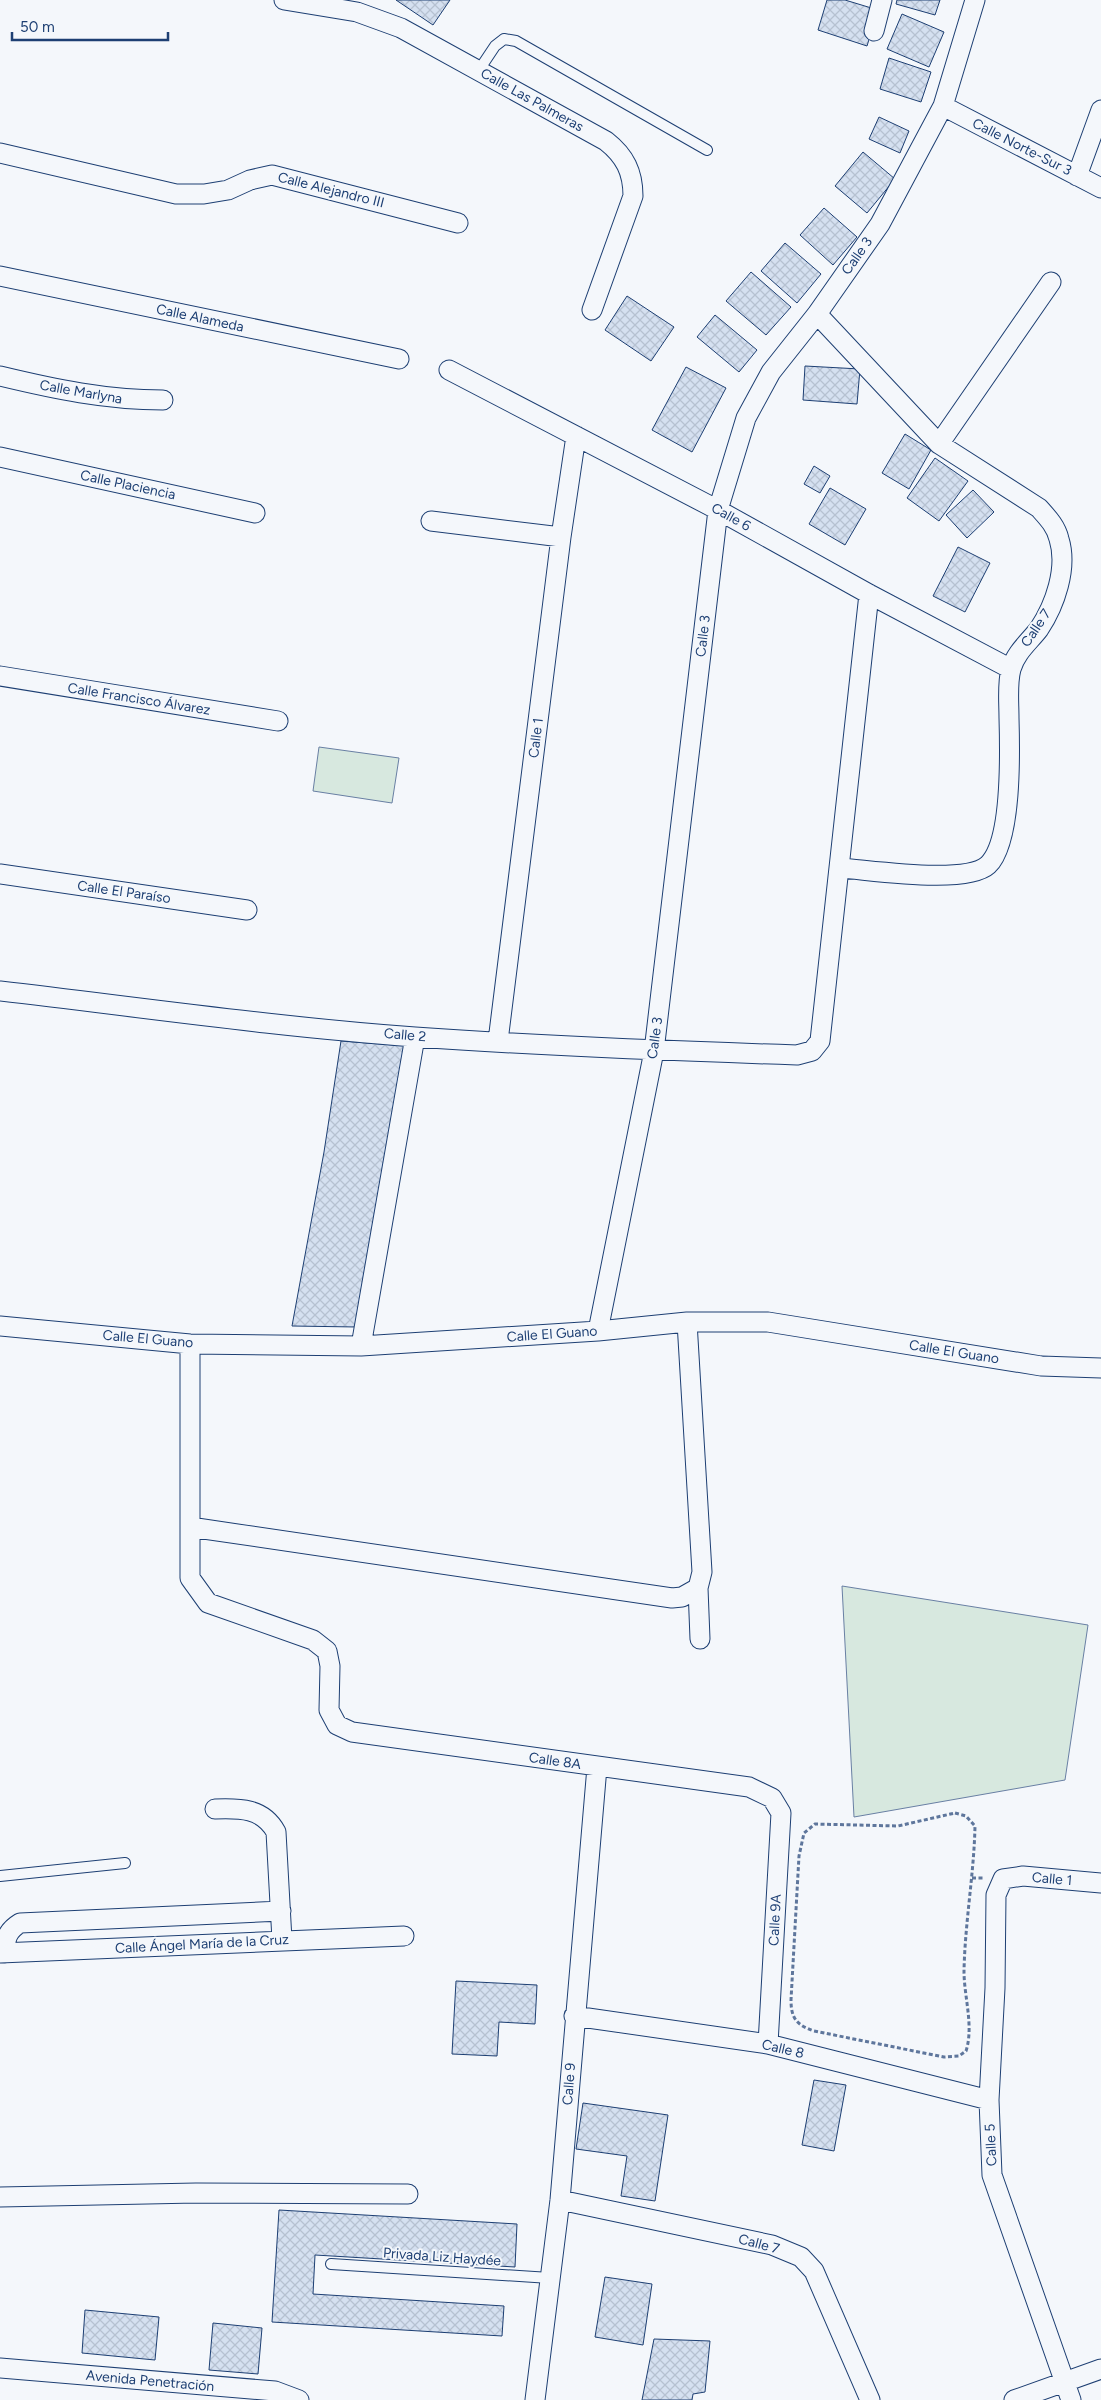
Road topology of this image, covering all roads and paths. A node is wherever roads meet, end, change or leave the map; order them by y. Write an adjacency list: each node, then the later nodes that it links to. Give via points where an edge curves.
1 (284, 0): 5 (street, Calle Las Palmeras, via 348,10 375,18 401,28)
2 (882, 0): 4 (street)
3 (975, 0): 6 (street, Calle 3)
4 (874, 31)
5 (479, 70): 8 (lane, via 495,46 504,39 516,41); 15 (street, Calle Las Palmeras, via 606,141 628,165 633,180 632,196)
6 (943, 106): 10 (street, Calle Norte-Sur 3); 16 (street, Calle 3, via 880,224)
7 (1101, 110): 10 (street)
8 (707, 150)
9 (0, 154): 12 (street, Calle Alejandro III, via 176,194 228,190 272,175)
10 (1076, 176): 11 (street, Calle Norte-Sur 3)
11 (1101, 188)
12 (458, 223)
13 (0, 276): 17 (street, Calle Alameda)
14 (1051, 282): 22 (street)
15 (592, 310)
16 (817, 314): 22 (street, Calle 7); 24 (street, Calle 3, via 771,372 746,418)
17 (399, 359)
18 (449, 370): 21 (street, Calle 6)
19 (0, 376): 20 (street, Calle Marlyna, via 69,392 128,400)
20 (162, 400)
21 (576, 436): 24 (street, Calle 6); 27 (street, Calle 1)
22 (939, 444): 29 (street, Calle 7, via 1039,508 1059,539 1062,558 1050,610 1019,652)
23 (0, 457): 25 (street, Calle Placiencia)
24 (718, 510): 28 (street, Calle 6); 38 (street, Calle 3)
25 (255, 513)
26 (431, 521): 27 (street)
27 (561, 537): 37 (street, Calle 1)
28 (869, 594): 29 (street, Calle 6); 32 (street)
29 (1011, 669): 32 (street, Calle 7, via 1010,759 1004,835 998,853 988,865 974,873 954,876)
30 (0, 676): 31 (street, Calle Francisco Álvarez)
31 (278, 722)
32 (840, 868): 38 (street, Calle 2, via 820,1041 812,1052 797,1055)
33 (0, 874): 34 (street, Calle El Paraíso)
34 (247, 910)
35 (0, 990): 36 (street, Calle 2)
36 (415, 1037): 37 (street, Calle 2); 43 (street)
37 (498, 1041): 38 (street, Calle 2)
38 (654, 1051): 41 (street, Calle 3)
39 (687, 1322): 41 (street, Calle El Guano); 44 (street, Calle El Guano, via 768,1322 1041,1366); 46 (street, via 702,1572)
40 (0, 1326): 42 (street, Calle El Guano)
41 (598, 1331): 43 (street, Calle El Guano)
42 (190, 1344): 43 (street, Calle El Guano); 45 (street)
43 (361, 1346)
44 (1101, 1368)
45 (190, 1527): 46 (street, via 672,1598); 48 (street, Calle 8A, via 190,1578 208,1603 313,1640 327,1651 329,1710 337,1725 352,1732)
46 (698, 1588): 47 (street)
47 (700, 1640)
48 (597, 1767): 49 (street, Calle 8A, via 749,1787); 60 (street, Calle 9)
49 (772, 1798): 61 (street, Calle 9A, via 781,1813)
50 (215, 1809): 56 (street, via 254,1811 271,1824 277,1840)
51 (124, 1863): 52 (lane)
52 (0, 1876)
53 (972, 1878): 53 (path, via 976,1826 966,1816 954,1814 898,1826 827,1823 808,1827 799,1856 791,2000 794,2020 814,2031 944,2057 959,2056 966,2051 969,2032 964,1974 965,1932)
54 (1003, 1879): 55 (street, Calle 1, via 1023,1876); 62 (street, Calle 5, via 996,1895)
55 (1101, 1883)
56 (281, 1910): 58 (street); 59 (street, via 20,1923 5,1937)
57 (404, 1936): 58 (street, Calle Ángel María de la Cruz)
58 (282, 1940): 59 (street, Calle Ángel María de la Cruz)
59 (2, 1953)
60 (574, 2016): 61 (street, Calle 8); 65 (street, Calle 9)
61 (768, 2044): 62 (street, Calle 8)
62 (989, 2100): 70 (street, Calle 5, via 992,2174)
63 (408, 2194): 64 (street, via 196,2193)
64 (0, 2197)
65 (560, 2200): 67 (street, Calle 9); 73 (street, Calle 7, via 772,2245 801,2257 814,2271)
66 (331, 2264): 67 (lane, Privada Liz Haydée)
67 (550, 2278): 72 (street, Calle 9)
68 (0, 2368): 71 (street, Avenida Penetración, via 274,2391)
69 (1101, 2369): 70 (street)
70 (1065, 2381): 74 (street); 75 (street, Calle 5)
71 (299, 2400)
72 (535, 2400)
73 (870, 2400)
74 (1014, 2400)
75 (1071, 2400)

